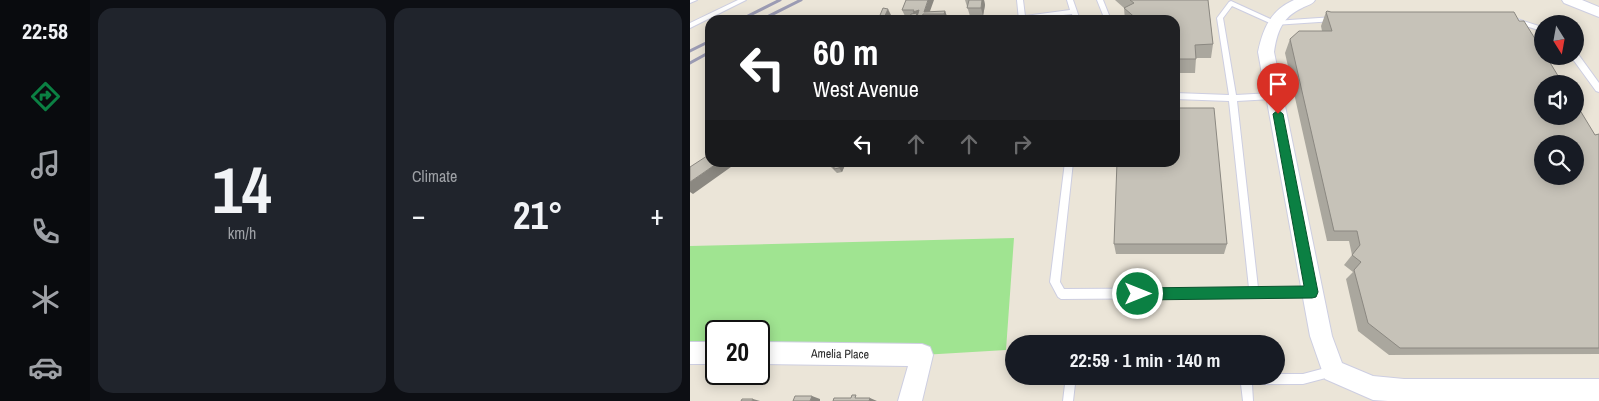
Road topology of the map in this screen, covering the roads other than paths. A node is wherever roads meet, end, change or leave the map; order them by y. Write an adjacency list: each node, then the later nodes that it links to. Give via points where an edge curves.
1 (694, 0): 8 (lane)
2 (743, 0): 12 (lane)
3 (1020, 0): 13 (lane)
4 (1070, 0): 10 (lane)
5 (1100, 0): 16 (lane)
6 (1308, 0): 20 (street, via 1282,13)
7 (1569, 0): 11 (street)
8 (690, 1)
9 (1229, 2): 20 (lane); 27 (lane, via 1220,18)
10 (1074, 12): 14 (lane); 15 (lane)
11 (1599, 12)
12 (712, 15)
13 (1022, 15)
14 (1052, 15)
15 (1075, 15)
16 (1106, 15)
17 (705, 19): 21 (lane)
18 (1342, 19): 20 (lane)
19 (1507, 19): 22 (lane)
20 (1274, 23): 26 (street, via 1266,52)
21 (690, 26)
22 (1534, 26)
23 (1582, 65): 24 (lane)
24 (1599, 89)
25 (1180, 96): 27 (lane)
26 (1274, 96): 27 (lane); 29 (street)
27 (1232, 98): 30 (lane)
28 (1068, 167): 30 (lane, via 1055,282 1061,294)
29 (1312, 292): 30 (lane); 34 (street, via 1320,336)
30 (1254, 293)
31 (690, 353): 32 (street)
32 (705, 353)
33 (770, 353): 42 (street, Amelia Place, via 922,355)
34 (1332, 371): 35 (lane, via 1303,379); 39 (street)
35 (1285, 379)
36 (1069, 385): 43 (lane)
37 (1247, 385): 44 (lane)
38 (1599, 391): 41 (street)
39 (1373, 395): 40 (street, via 1404,391)
40 (1520, 396): 41 (street)
41 (1572, 396)
42 (910, 401)
43 (1068, 401)
44 (1248, 401)

